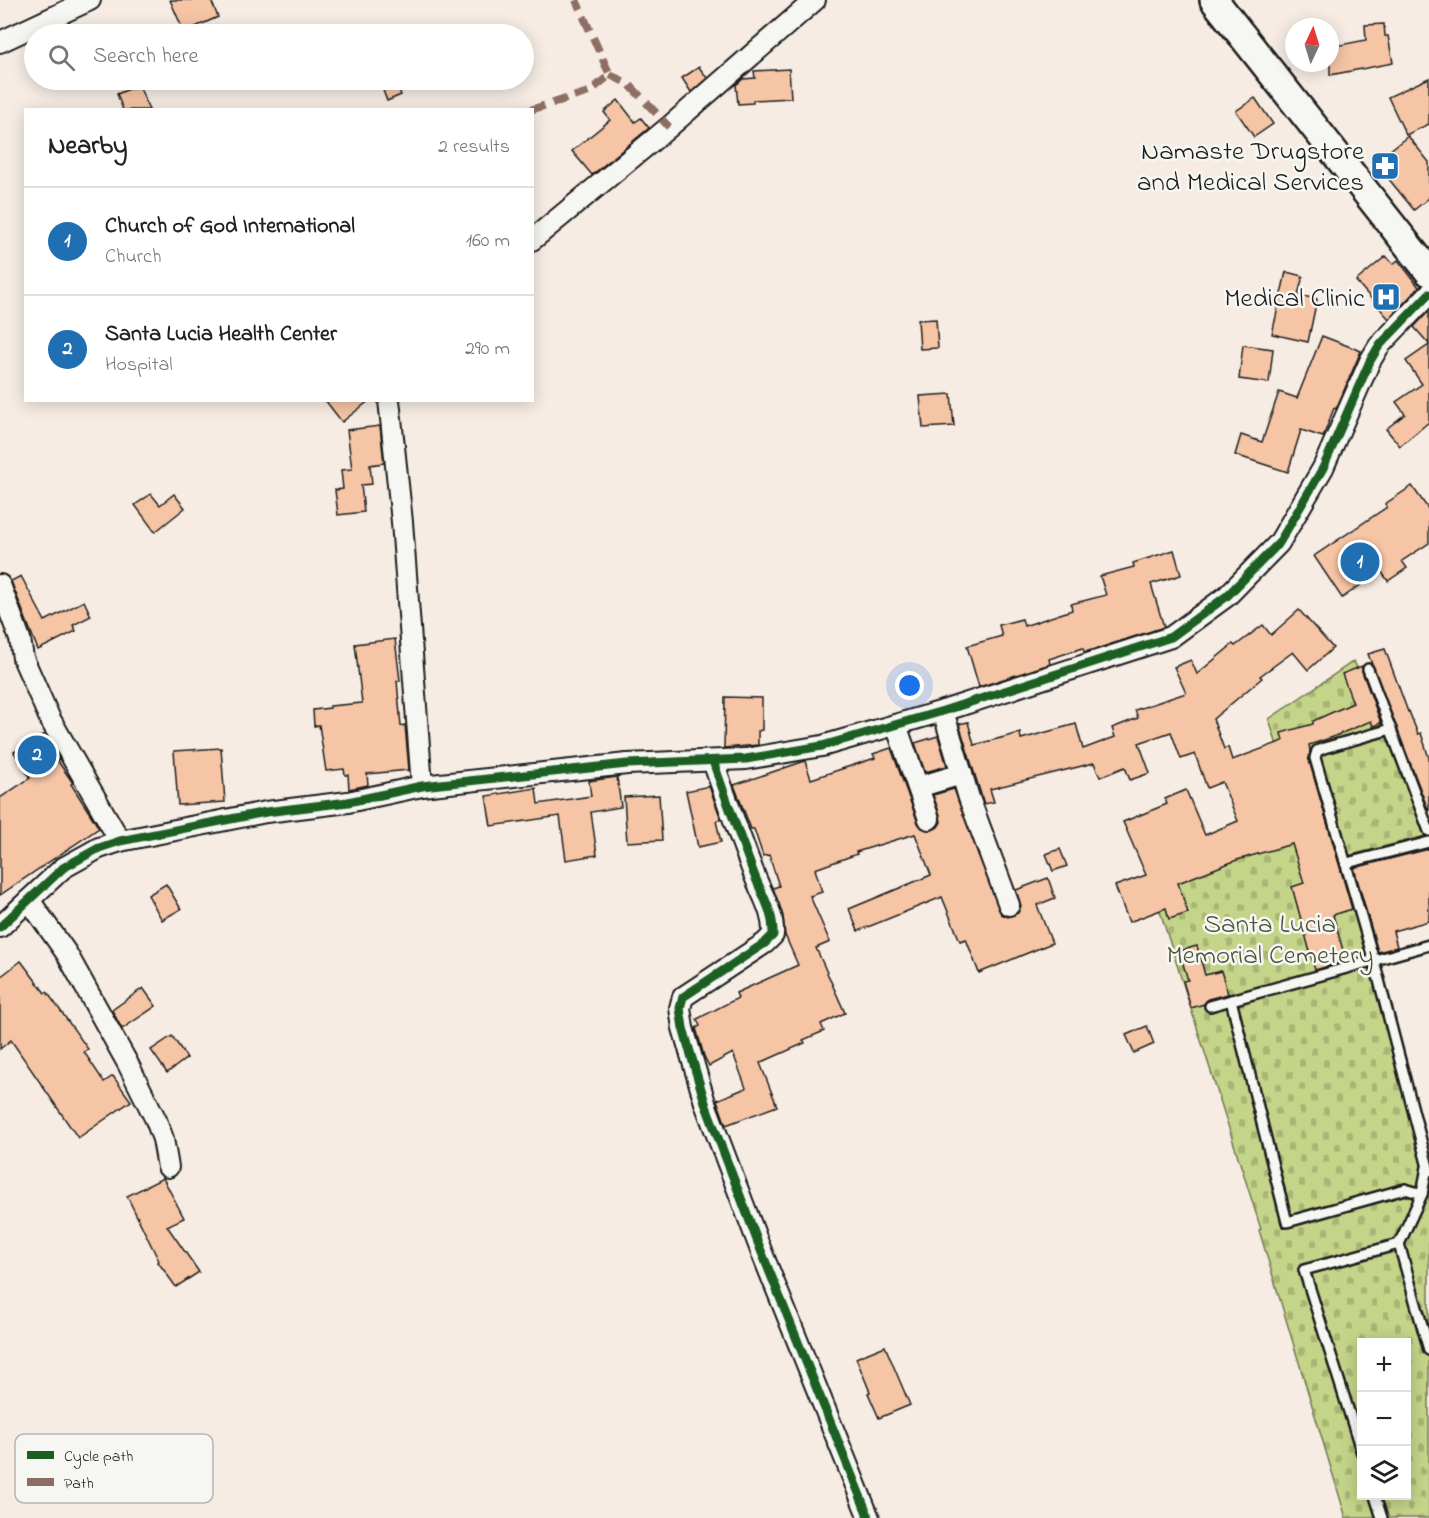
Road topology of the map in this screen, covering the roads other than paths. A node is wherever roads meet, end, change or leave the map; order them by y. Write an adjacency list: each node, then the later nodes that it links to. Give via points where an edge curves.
1 (90, 0): 4 (street)
2 (815, 0): 7 (street)
3 (1214, 0): 8 (main road)
4 (39, 24)
5 (24, 31): 6 (street)
6 (0, 42)
7 (534, 238)
8 (1429, 272)
9 (1429, 294): 13 (street, via 1370,361 1323,468 1279,543 1227,596 1171,637)
10 (389, 402): 18 (street)
11 (0, 585): 22 (street, via 23,658 50,719)
12 (1368, 669): 15 (lane)
13 (943, 711): 14 (street); 17 (street)
14 (896, 725): 16 (street, via 822,746); 19 (street)
15 (1391, 729): 21 (lane); 24 (lane, via 1317,751 1315,758)
16 (713, 761): 18 (street, via 627,764); 39 (street, via 770,911 773,935 683,997 683,1028 706,1106)
17 (962, 774): 19 (street); 26 (street)
18 (422, 786): 22 (street)
19 (918, 787): 20 (street)
20 (929, 819)
21 (1429, 831)
22 (120, 841): 25 (street, via 63,868)
23 (1429, 842): 24 (lane)
24 (1347, 863): 29 (lane)
25 (29, 900): 27 (street); 32 (street, via 67,954 128,1064 156,1120)
26 (1009, 905)
27 (0, 927)
28 (1429, 945): 29 (lane)
29 (1374, 961): 30 (lane); 33 (lane)
30 (1231, 1000): 31 (lane); 34 (lane, via 1287,1222 1405,1189)
31 (1210, 1006)
32 (168, 1167)
33 (1428, 1168): 34 (lane)
34 (1422, 1194): 35 (lane)
35 (1399, 1244): 36 (lane); 37 (lane, via 1304,1270)
36 (1429, 1350)
37 (1360, 1446)
38 (1376, 1500): 40 (lane)
39 (869, 1518)
40 (1382, 1518)

